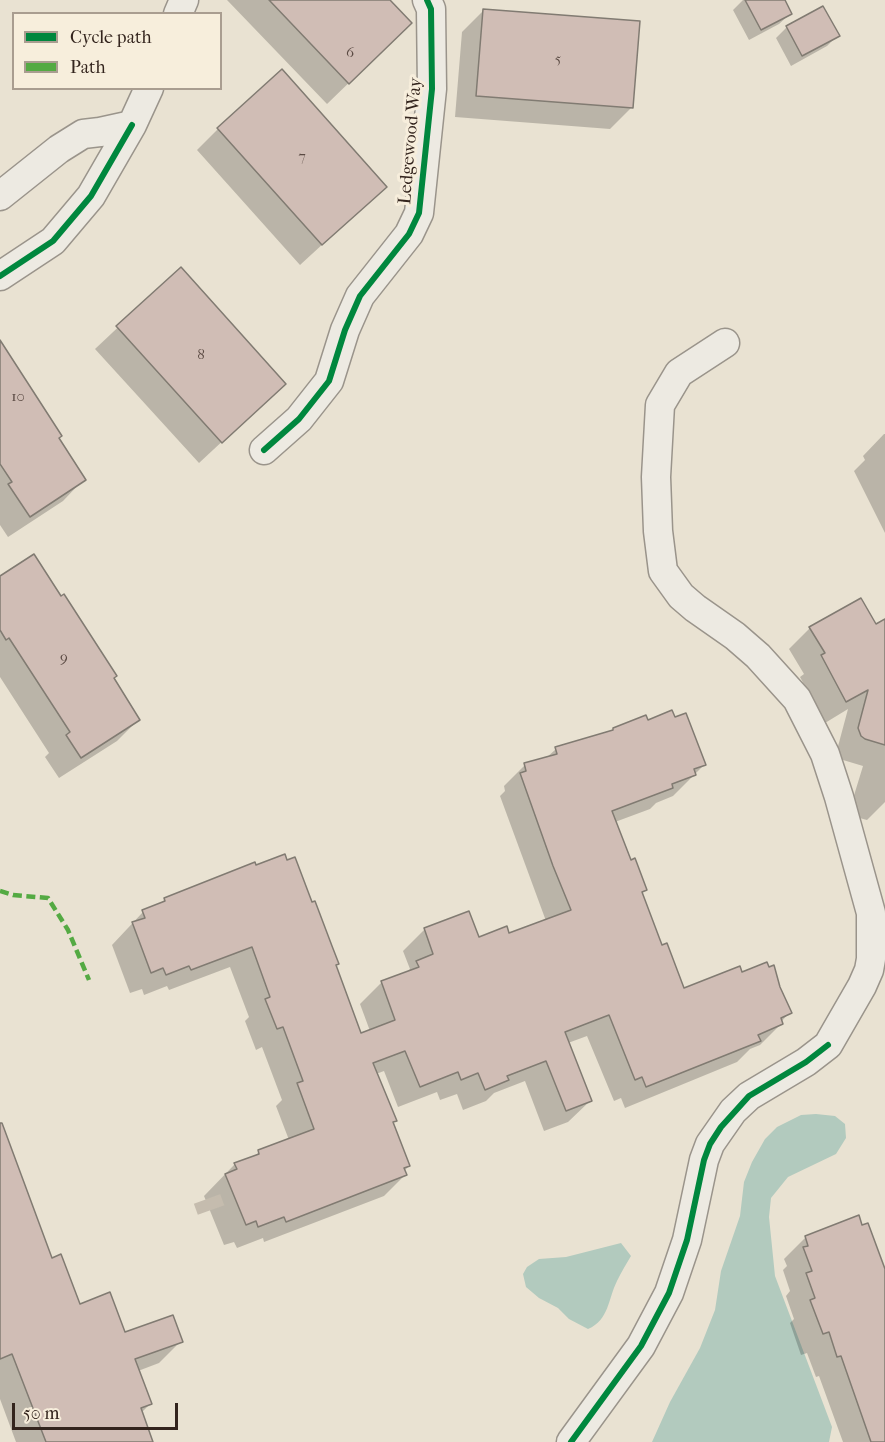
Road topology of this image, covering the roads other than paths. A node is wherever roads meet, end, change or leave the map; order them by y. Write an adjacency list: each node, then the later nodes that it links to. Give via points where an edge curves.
1 (427, 0): 7 (street, Ledgewood Way, via 431,9 432,89 419,213 410,234 360,296 329,381 299,419)
2 (147, 90): 3 (street)
3 (132, 124): 4 (street, via 83,134); 5 (street, via 91,196 53,241)
4 (0, 196)
5 (0, 276)
6 (725, 343): 8 (street, via 679,373 660,405 656,477 663,571 681,596 758,656 797,699 825,754 872,913 869,970 828,1045 749,1096 710,1144 687,1240 669,1293 641,1346)
7 (264, 450)
8 (571, 1442)

